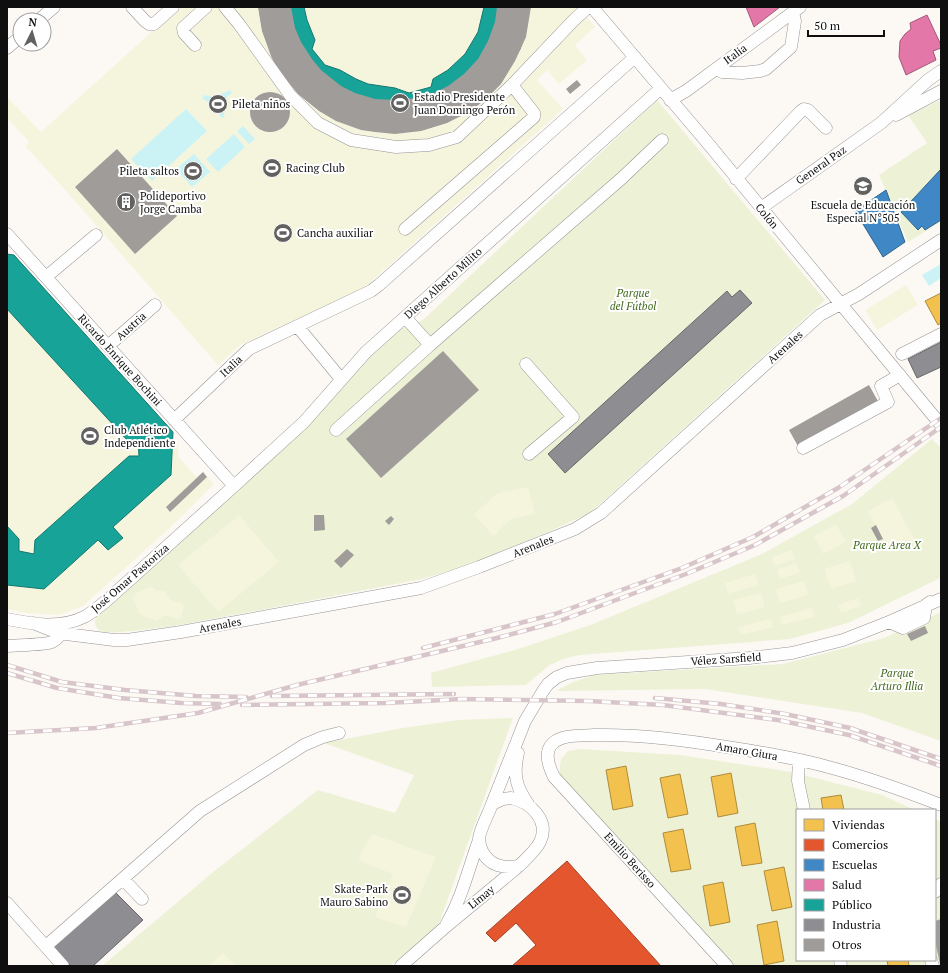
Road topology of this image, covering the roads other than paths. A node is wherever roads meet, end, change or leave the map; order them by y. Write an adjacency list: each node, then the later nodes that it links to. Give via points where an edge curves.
1 (132, 7): 2 (street, via 149,24 154,24)
2 (173, 7)
3 (206, 7): 8 (street, via 184,28 184,33)
4 (225, 7): 12 (street, via 290,95 318,123 351,140 396,147 429,145 457,137)
5 (588, 7): 12 (street)
6 (592, 7): 9 (street, Colón)
7 (797, 10): 10 (street, Italia); 10 (street, via 791,47 766,69 742,73 722,72)
8 (195, 45)
9 (635, 57): 13 (street, Colón); 29 (street, Italia, via 372,291)
10 (717, 68): 15 (street, Italia)
11 (941, 71): 16 (street, General Paz)
12 (512, 85): 21 (street, via 534,113 534,117)
13 (660, 89): 15 (street, Colón); 28 (street, Diego Alberto Milito)
14 (941, 92): 16 (street, General Paz)
15 (670, 100): 19 (street, Colón)
16 (881, 123): 20 (street, General Paz)
17 (826, 128): 19 (street, via 804,109)
18 (662, 140): 31 (street)
19 (736, 179): 20 (street, Colón)
20 (761, 208): 27 (street, Colón)
21 (405, 229)
22 (7, 234): 25 (street, Ricardo Enrique Bochini)
23 (96, 235): 25 (street)
24 (941, 240): 27 (street, Arenales)
25 (46, 277): 32 (street, Ricardo Enrique Bochini)
26 (155, 305): 32 (street, Austria)
27 (841, 305): 35 (street, Colón); 49 (street, Arenales, via 820,315 601,513 575,529 421,588 181,632 127,640)
28 (405, 317): 31 (street); 36 (street, Diego Alberto Milito)
29 (298, 327): 36 (street); 37 (street, Italia, via 249,349)
30 (941, 334): 33 (street)
31 (430, 345): 39 (street)
32 (108, 346): 37 (street, Ricardo Enrique Bochini)
33 (902, 354)
34 (526, 364): 41 (street, via 573,416)
35 (900, 375): 38 (street, Colón); 40 (street, via 881,386 888,402)
36 (341, 379): 42 (street, Diego Alberto Milito, via 304,422)
37 (174, 420): 42 (street, Ricardo Enrique Bochini)
38 (941, 426)
39 (336, 430)
40 (803, 448)
41 (529, 454)
42 (234, 486): 46 (street, José Omar Pastoriza, via 105,602)
43 (941, 594): 45 (street)
44 (941, 599): 45 (street, Vélez Sarsfield)
45 (926, 606): 51 (street, Vélez Sarsfield, via 843,640 792,653 597,668 567,673 548,684)
46 (86, 616): 48 (street, José Omar Pastoriza); 49 (street, via 84,624)
47 (7, 619): 48 (street, Arenales)
48 (61, 629): 49 (street, Arenales); 50 (street, José Omar Pastoriza, via 58,638 51,642)
49 (90, 638)
50 (7, 646)
51 (525, 721): 55 (street, Vélez Sarsfield); 56 (street, Vélez Sarsfield, via 516,772 520,792)
52 (339, 733): 61 (street, via 304,745 200,811)
53 (550, 748): 54 (street, Amaro Giura, via 560,739 578,736 638,735 705,743); 68 (street, Emilio Berisso, via 548,760 554,777)
54 (799, 760): 57 (street, Amaro Giura, via 857,776); 58 (street, via 798,780)
55 (492, 804): 56 (street, via 511,798); 59 (street)
56 (528, 804): 60 (street, via 541,819 542,833 540,842)
57 (941, 805)
58 (804, 809)
59 (479, 840): 60 (street, via 486,858 493,864 505,867); 64 (street, Limay, via 453,913)
60 (519, 866): 64 (street, Limay)
61 (123, 879): 62 (street); 65 (street)
62 (142, 900)
63 (7, 903): 65 (street)
64 (443, 929): 67 (street, Limay)
65 (46, 946): 66 (street)
66 (63, 966)
67 (401, 966)
68 (727, 966)

